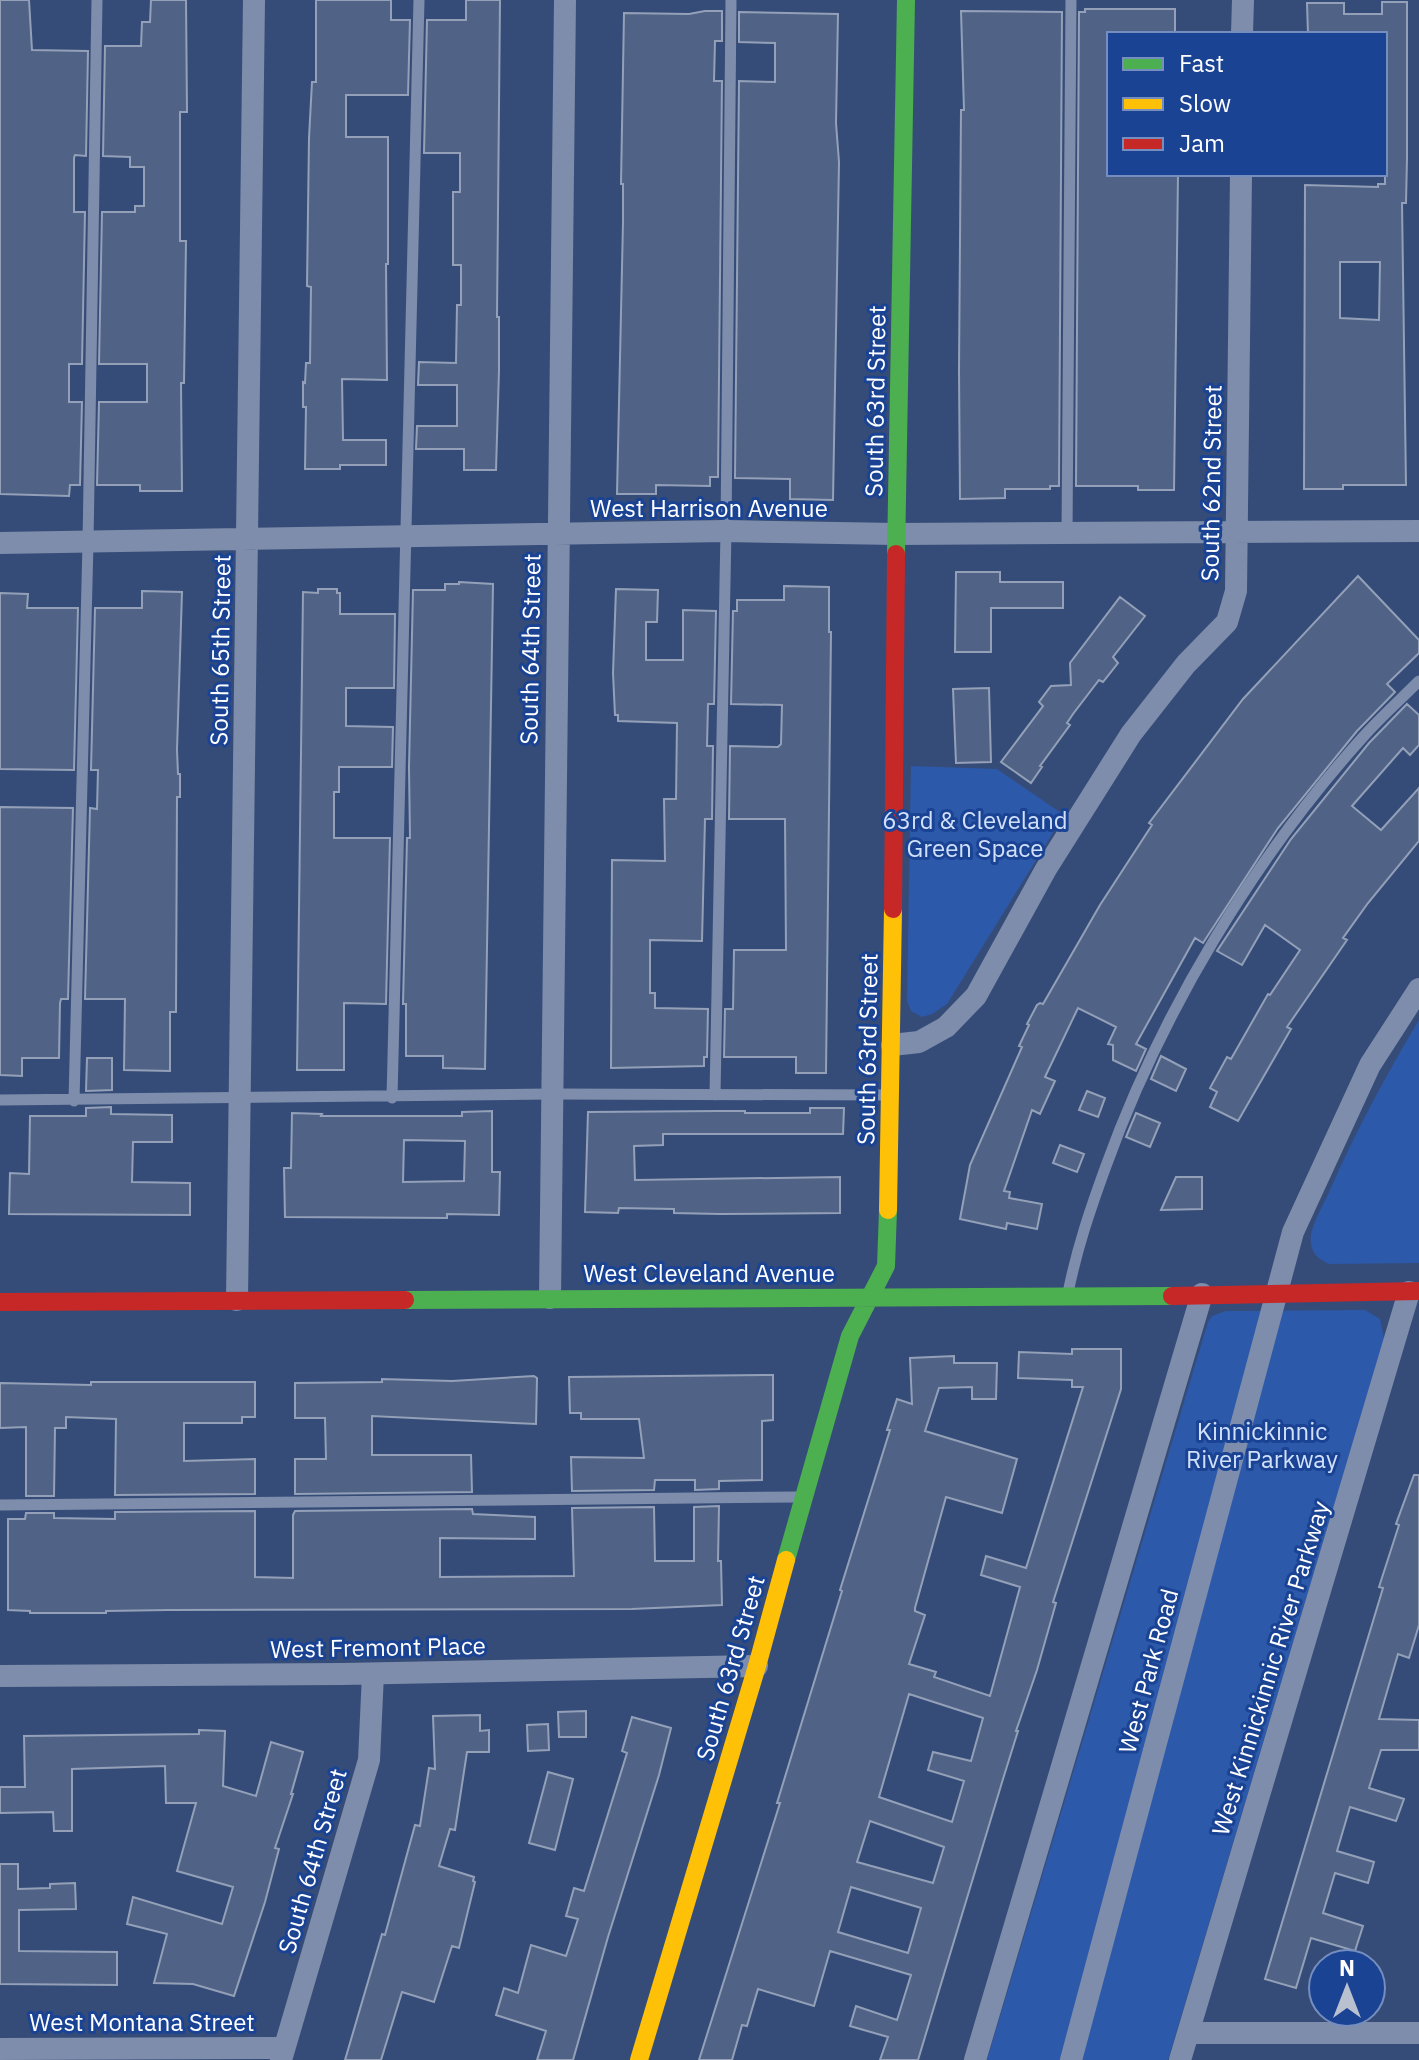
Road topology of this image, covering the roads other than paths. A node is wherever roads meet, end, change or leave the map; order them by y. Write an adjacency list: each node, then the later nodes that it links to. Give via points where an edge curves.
1 (97, 0): 20 (lane)
2 (254, 0): 18 (street, South 65th Street)
3 (419, 0): 17 (lane)
4 (565, 0): 16 (street, South 64th Street)
5 (731, 0): 11 (lane)
6 (906, 0): 15 (street, South 63rd Street)
7 (1071, 0): 14 (lane)
8 (1243, 0): 9 (street)
9 (1242, 32)
10 (1241, 176): 12 (street, South 62nd Street)
11 (726, 531): 15 (street, West Harrison Avenue); 16 (street, West Harrison Avenue); 25 (lane)
12 (1238, 531): 13 (street, West Harrison Avenue); 14 (street, West Harrison Avenue); 23 (street, South 62nd Street, via 1236,591 1227,622 1131,734 1046,869 976,996 946,1027 919,1042)
13 (1419, 531)
14 (1067, 533): 15 (street, West Harrison Avenue)
15 (896, 534): 23 (street, South 63rd Street)
16 (558, 535): 17 (street, West Harrison Avenue); 24 (street, South 64th Street)
17 (407, 536): 18 (street, West Harrison Avenue); 27 (lane)
18 (247, 539): 20 (street, West Harrison Avenue); 28 (street, South 65th Street)
19 (0, 543): 20 (street, West Harrison Avenue)
20 (88, 543): 30 (lane)
21 (1419, 681): 32 (lane, via 1313,797 1185,989 1126,1111 1077,1247)
22 (1419, 989): 34 (street, via 1370,1065 1293,1232)
23 (892, 1045): 26 (street, South 63rd Street)
24 (551, 1094): 25 (lane); 27 (lane); 36 (street, South 64th Street)
25 (715, 1095): 26 (lane)
26 (892, 1095): 35 (street, South 63rd Street, via 886,1266)
27 (392, 1098): 28 (lane)
28 (241, 1099): 30 (lane); 37 (street, South 65th Street)
29 (0, 1100): 30 (lane)
30 (74, 1101)
31 (1414, 1292): 34 (street, West Cleveland Avenue); 44 (street, West Kinnickinnic River Parkway)
32 (1067, 1294): 33 (street, West Cleveland Avenue); 35 (street, West Cleveland Avenue)
33 (1202, 1294): 34 (street, West Cleveland Avenue); 49 (street)
34 (1274, 1295): 50 (street, West Park Road)
35 (869, 1296): 36 (street, West Cleveland Avenue); 39 (street, South 63rd Street, via 850,1336)
36 (550, 1298): 37 (street, West Cleveland Avenue)
37 (237, 1300): 38 (street, West Cleveland Avenue)
38 (0, 1302)
39 (803, 1497): 40 (lane); 41 (street, South 63rd Street)
40 (0, 1505)
41 (757, 1666): 42 (street, West Fremont Place); 48 (street, South 63rd Street)
42 (373, 1674): 43 (street, West Fremont Place); 47 (street, South 64th Street, via 369,1760)
43 (0, 1676)
44 (1188, 2033): 45 (street); 51 (street, West Kinnickinnic River Parkway)
45 (1419, 2033)
46 (0, 2049): 47 (street, West Montana Street)
47 (282, 2054)
48 (639, 2060)
49 (975, 2060)
50 (1071, 2060)
51 (1180, 2060)

